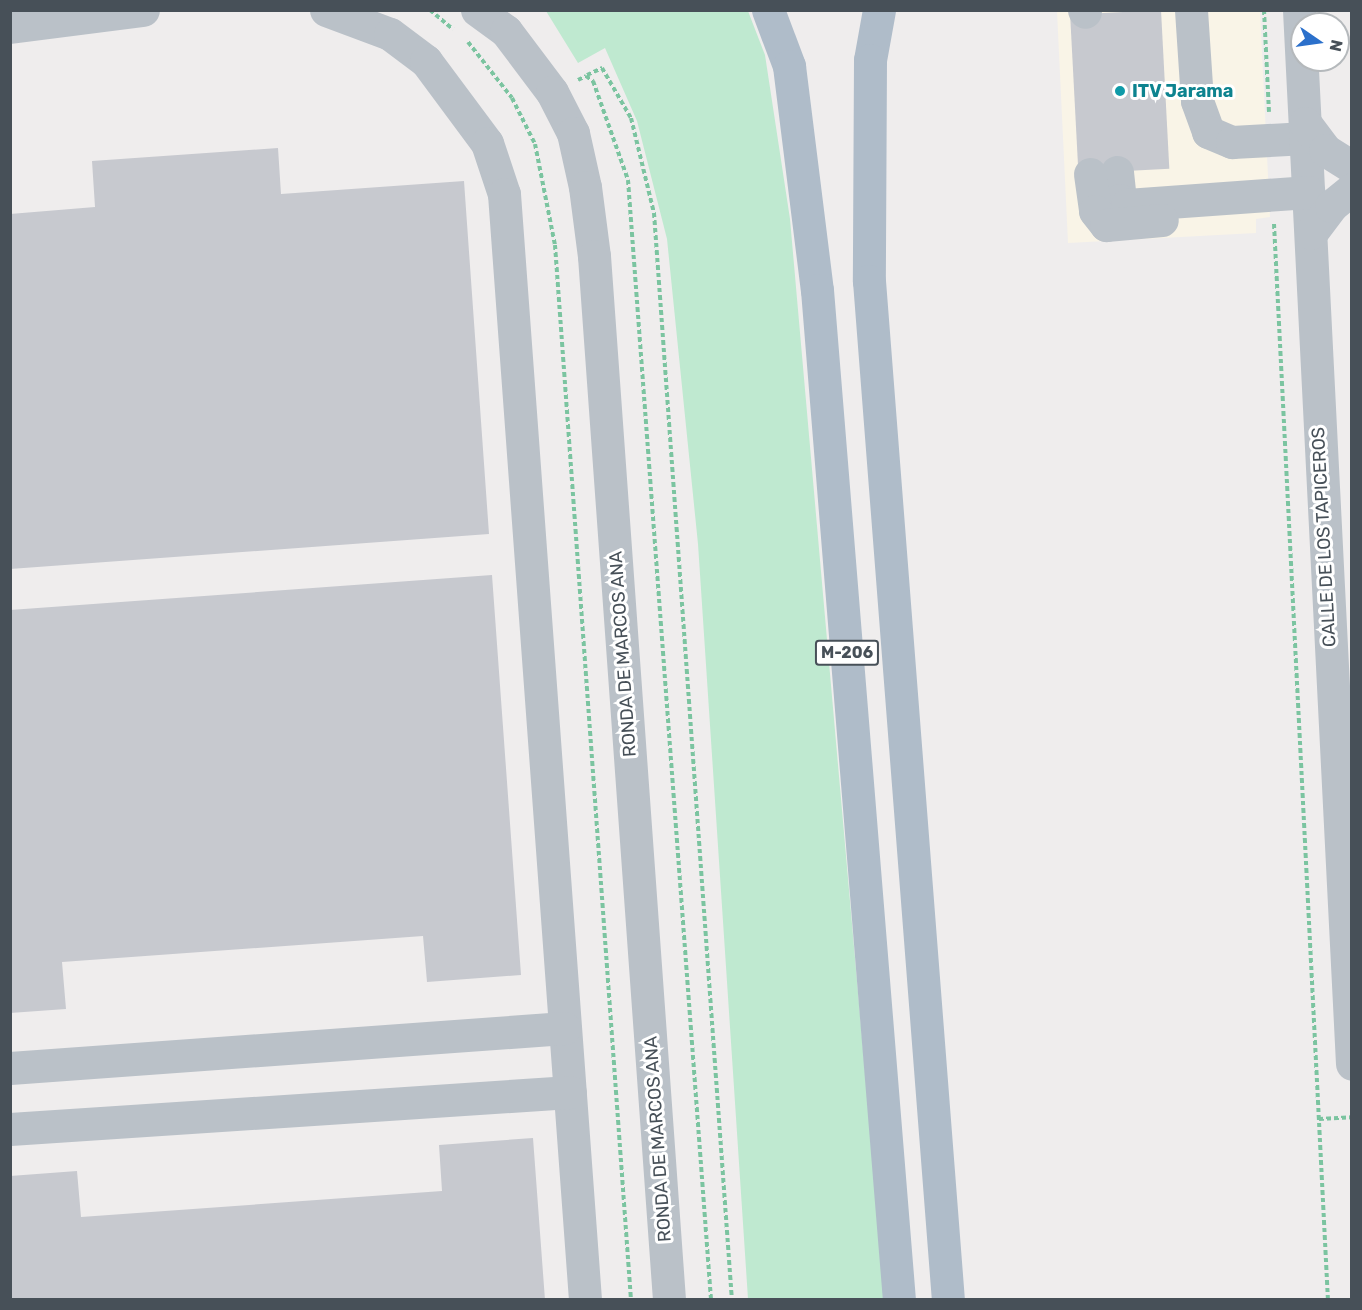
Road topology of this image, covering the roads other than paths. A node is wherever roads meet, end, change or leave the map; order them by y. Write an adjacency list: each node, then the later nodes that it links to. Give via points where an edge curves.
1 (143, 10): 9 (street)
2 (326, 10): 15 (street, via 390,34 426,62 487,143 504,194)
3 (477, 10): 8 (street, RONDA DE MARCOS ANA)
4 (768, 10): 22 (main road, M-206, via 789,66 818,290)
5 (879, 10): 23 (main road, M-206, via 870,60 869,281)
6 (1299, 10): 10 (street, CALLE DE LOS TAPICEROS)
7 (1206, 11): 10 (street, via 1221,114 1235,122 1269,119); 10 (street, via 1197,101 1208,132 1232,142)
8 (505, 21): 21 (street, RONDA DE MARCOS ANA, via 552,92 573,133 594,256)
9 (10, 27)
10 (1305, 126): 11 (street, via 1325,150); 12 (street, CALLE DE LOS TAPICEROS)
11 (1352, 167)
12 (1308, 182): 12 (street, via 1273,196 1127,206 1114,172 1158,189); 14 (street, CALLE DE LOS TAPICEROS)
13 (1352, 189): 14 (street, via 1330,206)
14 (1311, 233): 16 (street, CALLE DE LOS TAPICEROS)
15 (565, 1028): 17 (street); 18 (street)
16 (1352, 1064)
17 (10, 1068)
18 (570, 1092): 19 (street); 20 (street)
19 (10, 1129)
20 (585, 1299)
21 (669, 1299)
22 (899, 1299)
23 (948, 1299)

